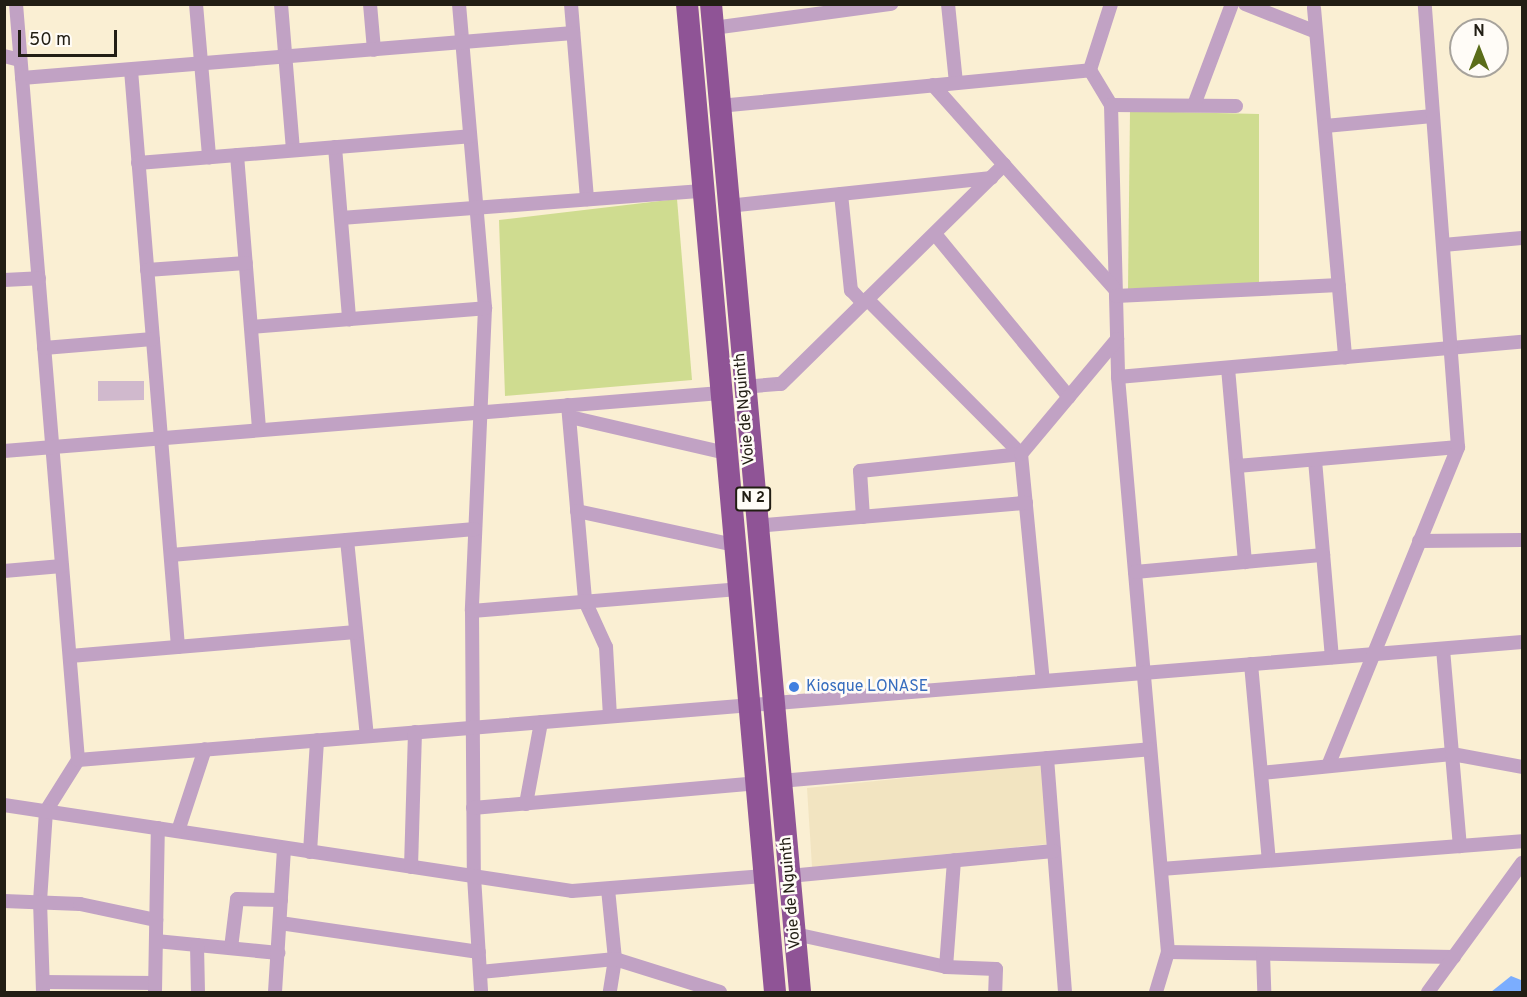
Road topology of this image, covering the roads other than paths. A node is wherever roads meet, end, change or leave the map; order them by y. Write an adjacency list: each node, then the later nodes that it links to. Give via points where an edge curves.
1 (16, 4): 23 (street)
2 (196, 4): 24 (street)
3 (281, 4): 22 (street)
4 (370, 4): 20 (street)
5 (459, 4): 19 (street)
6 (571, 4): 18 (street)
7 (687, 4): 44 (highway, Voie de Nguinth / N 2)
8 (711, 4): 16 (highway, Voie de Nguinth / N 2)
9 (891, 4): 16 (street)
10 (948, 4): 28 (street)
11 (1111, 4): 26 (street)
12 (1232, 4): 31 (street)
13 (1245, 4): 17 (street)
14 (1425, 4): 34 (street)
15 (1314, 8): 17 (street)
16 (713, 28): 32 (highway, Voie de Nguinth / N 2)
17 (1316, 32): 35 (street)
18 (573, 33): 19 (street); 46 (street)
19 (462, 43): 20 (street); 36 (street)
20 (374, 50): 22 (street)
21 (4, 56): 23 (street)
22 (285, 57): 24 (street); 38 (street)
23 (20, 60): 27 (street)
24 (201, 64): 25 (street); 40 (street)
25 (131, 70): 27 (street); 41 (street)
26 (1090, 70): 28 (street); 30 (street)
27 (22, 78): 55 (street)
28 (956, 83): 29 (street)
29 (933, 85): 32 (street); 42 (street)
30 (1112, 105): 31 (street); 58 (street)
31 (1194, 105): 33 (street)
32 (719, 106): 47 (highway, Voie de Nguinth / N 2)
33 (1236, 106)
34 (1433, 116): 35 (street); 52 (street)
35 (1325, 126): 57 (street)
36 (470, 136): 37 (street); 48 (street)
37 (335, 147): 38 (street); 49 (street)
38 (293, 150): 39 (street)
39 (237, 155): 40 (street); 53 (street)
40 (209, 157): 41 (street)
41 (138, 163): 54 (street)
42 (1004, 165): 43 (street); 58 (street)
43 (992, 178): 45 (street); 50 (street)
44 (702, 191): 46 (street); 72 (highway, Voie de Nguinth / N 2)
45 (841, 194): 47 (street); 59 (street, via 851,290)
46 (587, 199): 48 (street)
47 (728, 206): 71 (highway, Voie de Nguinth / N 2)
48 (476, 207): 49 (street); 60 (street)
49 (341, 218): 61 (street)
50 (934, 234): 59 (street); 73 (street)
51 (1522, 238): 52 (street)
52 (1443, 245): 67 (street)
53 (246, 263): 54 (street); 62 (street)
54 (147, 270): 63 (street)
55 (39, 278): 56 (street); 66 (street)
56 (4, 280)
57 (1339, 285): 58 (street); 68 (street)
58 (1116, 293): 64 (street)
59 (865, 301): 71 (street, via 781,384); 82 (street)
60 (484, 308): 61 (street); 75 (street)
61 (349, 319): 62 (street)
62 (251, 327): 76 (street)
63 (153, 339): 66 (street); 77 (street)
64 (1117, 339): 70 (street); 73 (street)
65 (1522, 342): 67 (street)
66 (44, 348): 78 (street)
67 (1450, 349): 68 (street); 79 (street)
68 (1345, 358): 69 (street)
69 (1228, 368): 70 (street); 84 (street)
70 (1118, 377): 99 (street)
71 (743, 387): 88 (highway, Voie de Nguinth / N 2)
72 (721, 393): 74 (street); 81 (highway, Voie de Nguinth / N 2)
73 (1069, 397): 82 (street)
74 (569, 411): 75 (street); 81 (street); 86 (street)
75 (480, 412): 76 (street); 89 (street)
76 (260, 430): 77 (street)
77 (161, 438): 78 (street); 94 (street)
78 (52, 447): 80 (street); 97 (street)
79 (1458, 447): 83 (street); 92 (street)
80 (4, 451)
81 (726, 453): 93 (highway, Voie de Nguinth / N 2)
82 (1021, 454): 85 (street); 87 (street, via 860,471)
83 (1315, 460): 84 (street); 95 (street)
84 (1237, 466): 96 (street)
85 (1026, 503): 87 (street); 112 (street)
86 (577, 511): 93 (street); 101 (street)
87 (863, 517): 88 (street)
88 (755, 526): 113 (highway, Voie de Nguinth / N 2)
89 (476, 529): 90 (street); 102 (street)
90 (346, 540): 94 (street); 103 (street)
91 (1522, 540): 92 (street)
92 (1419, 541): 107 (street)
93 (734, 545): 100 (highway, Voie de Nguinth / N 2)
94 (171, 555): 105 (street)
95 (1323, 555): 96 (street); 109 (street)
96 (1245, 562): 99 (street)
97 (62, 566): 98 (street); 108 (street)
98 (4, 571)
99 (1135, 572): 111 (street)
100 (738, 589): 101 (street); 114 (highway, Voie de Nguinth / N 2)
101 (585, 601): 102 (street); 115 (street, via 606,647)
102 (472, 610): 117 (street)
103 (356, 632): 105 (street); 119 (street)
104 (1522, 642): 106 (street)
105 (178, 646): 108 (street)
106 (1443, 649): 107 (street); 123 (street)
107 (1371, 654): 109 (street); 126 (street)
108 (70, 656): 125 (street)
109 (1332, 657): 110 (street)
110 (1251, 664): 111 (street); 128 (street)
111 (1144, 673): 112 (street); 121 (street)
112 (1043, 681): 113 (street)
113 (774, 703): 114 (street); 129 (highway, Voie de Nguinth / N 2)
114 (749, 705): 115 (street); 130 (highway, Voie de Nguinth / N 2)
115 (610, 716): 116 (street)
116 (541, 722): 117 (street); 131 (street)
117 (473, 728): 118 (street); 133 (street)
118 (415, 732): 119 (street); 145 (street)
119 (367, 736): 120 (street)
120 (317, 740): 122 (street); 141 (street)
121 (1150, 748): 124 (street); 146 (street)
122 (205, 749): 125 (street); 136 (street)
123 (1452, 754): 126 (street); 127 (street); 138 (street)
124 (1047, 758): 129 (street); 140 (street)
125 (78, 760): 134 (street)
126 (1328, 766): 128 (street)
127 (1522, 766)
128 (1261, 773): 143 (street)
129 (780, 782): 149 (highway, Voie de Nguinth / N 2)
130 (756, 783): 131 (street); 148 (highway, Voie de Nguinth / N 2)
131 (526, 804): 133 (street)
132 (4, 805): 134 (street)
133 (473, 808): 147 (street)
134 (46, 811): 135 (street); 153 (street)
135 (158, 828): 136 (street); 154 (street)
136 (177, 831): 139 (street)
137 (1522, 841): 138 (street)
138 (1460, 846): 143 (street)
139 (284, 848): 141 (street); 151 (street)
140 (1054, 851): 142 (street); 178 (street)
141 (310, 852): 145 (street)
142 (954, 860): 149 (street); 166 (street)
143 (1269, 860): 146 (street)
144 (1522, 863): 164 (street)
145 (411, 867): 147 (street)
146 (1161, 869): 161 (street)
147 (474, 876): 150 (street, via 572,891); 160 (street)
148 (764, 876): 150 (street); 175 (highway, Voie de Nguinth / N 2)
149 (789, 876): 156 (highway, Voie de Nguinth / N 2)
150 (608, 889): 165 (street)
151 (281, 900): 155 (street); 159 (street, via 237,899)
152 (4, 901): 153 (street)
153 (40, 901): 154 (street, via 80,904); 168 (street)
154 (156, 920): 157 (street)
155 (280, 923): 160 (street); 162 (street)
156 (795, 934): 166 (street); 176 (highway, Voie de Nguinth / N 2)
157 (156, 941): 158 (street); 169 (street)
158 (197, 945): 159 (street); 170 (street)
159 (231, 948): 162 (street)
160 (479, 952): 167 (street)
161 (1168, 952): 163 (street); 179 (street)
162 (278, 953): 171 (street)
163 (1263, 954): 164 (street); 180 (street)
164 (1454, 957): 181 (street)
165 (615, 959): 167 (street); 173 (street); 174 (street)
166 (946, 967): 177 (street, via 996,969)
167 (480, 972): 172 (street)
168 (43, 988): 169 (street)
169 (155, 988)
170 (198, 993)
171 (275, 993)
172 (481, 993)
173 (610, 993)
174 (720, 993)
175 (775, 993)
176 (800, 993)
177 (995, 993)
178 (1065, 993)
179 (1156, 993)
180 (1264, 993)
181 (1428, 993)

